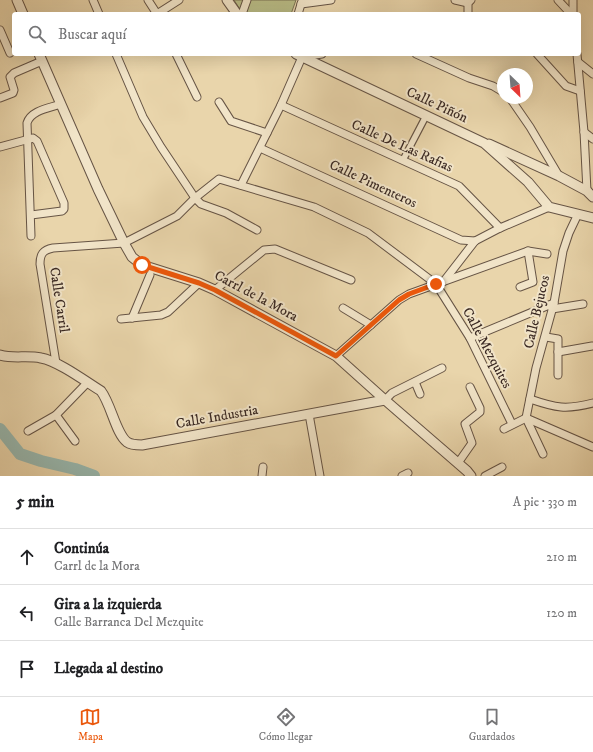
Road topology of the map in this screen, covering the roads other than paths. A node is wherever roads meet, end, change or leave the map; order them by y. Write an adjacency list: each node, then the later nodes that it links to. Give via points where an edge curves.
1 (17, 0): 13 (street)
2 (93, 0): 14 (street)
3 (148, 0): 15 (street)
4 (179, 0): 16 (street)
5 (227, 0): 17 (street)
6 (247, 0): 18 (street)
7 (332, 0): 11 (street)
8 (455, 0): 12 (street)
9 (558, 0): 21 (street)
10 (573, 0): 22 (street)
11 (302, 2): 19 (street)
12 (469, 2): 20 (street)
13 (22, 12)
14 (98, 12)
15 (156, 12)
16 (160, 12)
17 (236, 12)
18 (243, 12)
19 (299, 12)
20 (468, 12)
21 (570, 12)
22 (572, 12)
23 (0, 30): 24 (street)
24 (2, 39): 25 (street)
25 (10, 53)
26 (117, 56): 56 (street, via 143,117)
27 (177, 56): 38 (street)
28 (299, 56): 43 (street)
29 (301, 56): 44 (street, Calle Piñón)
30 (420, 56): 36 (street)
31 (539, 56): 37 (street, via 566,86)
32 (577, 56): 34 (street)
33 (41, 57): 39 (street, via 14,73 10,77 13,93); 41 (street, Carrl de la Mora)
34 (578, 62): 35 (street); 37 (street)
35 (593, 74)
36 (497, 88)
37 (580, 90): 45 (street)
38 (197, 97)
39 (0, 98)
40 (219, 102): 46 (street, via 231,121)
41 (61, 104): 47 (street, via 29,118); 65 (street, Carrl de la Mora)
42 (514, 104): 53 (street)
43 (281, 105): 46 (street); 52 (street, Calle De Las Rafias)
44 (426, 116): 49 (street, Calle Piñón); 52 (street)
45 (584, 132): 48 (street); 55 (street)
46 (267, 133): 51 (street)
47 (28, 138): 50 (street); 59 (street); 59 (street, via 37,141 65,207 62,211)
48 (593, 139)
49 (484, 143): 53 (street); 57 (street, Calle Piñón, via 528,182)
50 (0, 147)
51 (260, 148): 54 (street); 64 (street, Calle Pimenteros, via 461,240)
52 (403, 160): 61 (street, Calle De Las Rafias, via 459,186)
53 (559, 176): 55 (street)
54 (241, 185): 56 (street, via 219,179); 72 (street, via 314,207 368,233)
55 (590, 194)
56 (195, 198): 62 (street, via 201,204 226,213); 65 (street, via 177,216)
57 (549, 207): 58 (street); 61 (street)
58 (578, 214): 60 (street); 76 (street, Calle Bejucos, via 563,251)
59 (31, 215): 63 (street)
60 (593, 218)
61 (500, 228): 64 (street)
62 (257, 230)
63 (31, 236)
64 (475, 241): 70 (street)
65 (124, 243): 71 (street, Carrl de la Mora, via 132,257 142,265); 87 (street, Calle Carril, via 53,248 42,253 40,264)
66 (528, 251): 67 (street); 70 (street); 73 (street, via 533,282)
67 (547, 254)
68 (150, 275): 78 (street)
69 (351, 280): 74 (street, via 275,249 264,250)
70 (444, 281): 72 (street)
71 (199, 283): 74 (street, Carrl de la Mora); 78 (street, via 168,312)
72 (436, 284): 80 (street, via 399,300); 81 (street, Calle Mezquites)
73 (520, 287)
74 (215, 290): 86 (street, Carrl de la Mora)
75 (583, 304): 76 (street)
76 (553, 306): 81 (street); 82 (street, Calle Bejucos)
77 (343, 308): 80 (street)
78 (132, 318): 79 (street)
79 (121, 319)
80 (371, 324): 86 (street)
81 (470, 338): 100 (street, Calle Mezquites)
82 (546, 338): 84 (street, via 558,339); 94 (street, Calle Bejucos, via 536,368)
83 (592, 346): 84 (street)
84 (558, 352): 89 (street)
85 (0, 355): 87 (street, Calle Industria, via 41,358)
86 (336, 356): 95 (street, Carrl de la Mora)
87 (56, 363): 91 (street, Calle Industria)
88 (442, 368): 90 (street)
89 (558, 375)
90 (415, 382): 93 (street); 95 (street, via 392,393)
91 (87, 383): 97 (street, Calle Industria, via 106,398 122,436 127,442 135,445); 98 (street)
92 (470, 387): 106 (street, via 480,412 465,424 472,443)
93 (420, 394)
94 (530, 399): 96 (street, via 561,408); 99 (street, Calle Bejucos)
95 (385, 400): 97 (street, Calle Industria); 106 (street, Carrl de la Mora)
96 (593, 403)
97 (309, 414): 110 (street)
98 (56, 415): 102 (street); 103 (street)
99 (526, 418): 100 (street); 104 (street); 105 (street)
100 (512, 424): 101 (street)
101 (504, 429)
102 (28, 431)
103 (75, 441)
104 (593, 447)
105 (543, 454)
106 (458, 463): 111 (street, Carrl de la Mora)
107 (263, 467): 109 (street)
108 (502, 467): 112 (street)
109 (262, 476)
110 (320, 476)
111 (471, 476)
112 (485, 476)

